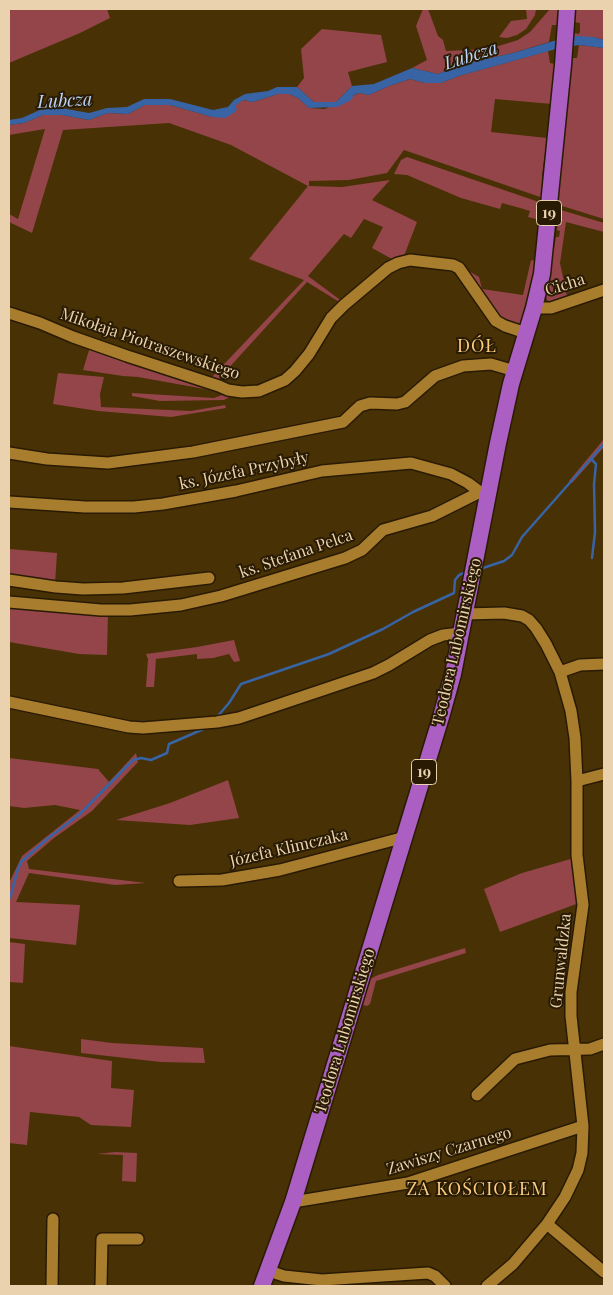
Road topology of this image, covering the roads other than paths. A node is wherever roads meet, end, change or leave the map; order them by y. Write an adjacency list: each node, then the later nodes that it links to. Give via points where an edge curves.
1 (567, 12): 3 (highway, Teodora Lubomirskiego / 19, via 546,239)
2 (604, 290): 3 (street, Cicha, via 551,308)
3 (534, 308): 5 (highway, Teodora Lubomirskiego / 19)
4 (9, 314): 5 (street, Mikołaja Piotraszewskiego, via 126,356 242,392 259,391 285,380 309,354 331,318 344,305 388,268 410,260 459,268 496,321)
5 (526, 333): 6 (highway, Teodora Lubomirskiego / 19)
6 (515, 371): 7 (street, via 491,364 463,366 435,376 408,400 397,404 360,406 343,422 193,452 108,463); 8 (highway, Teodora Lubomirskiego / 19)
7 (9, 453)
8 (484, 493): 9 (street, ks. Józefa Przybyły, via 451,474 411,463 322,471 236,492 163,504 85,507); 14 (street, ks. Stefana Pelca, via 432,516 384,530 362,550 345,558 221,596); 15 (highway, Teodora Lubomirskiego / 19)
9 (9, 502)
10 (209, 578): 12 (street)
11 (9, 580): 12 (street, via 83,589)
12 (166, 584): 14 (street)
13 (9, 602): 14 (street, ks. Stefana Pelca, via 101,610)
14 (168, 606)
15 (465, 614): 16 (highway, Teodora Lubomirskiego / 19); 18 (street, Grunwaldzka, via 504,613 530,620)
16 (461, 633): 19 (street, via 430,640 373,673 239,718 217,722 129,727); 22 (highway, Teodora Lubomirskiego / 19, via 441,717)
17 (604, 664): 18 (street, via 580,665)
18 (560, 672): 21 (street, Grunwaldzka, via 571,711)
19 (9, 702)
20 (604, 774): 21 (street)
21 (577, 781): 25 (street, Grunwaldzka, via 577,855 583,905 571,992)
22 (405, 837): 23 (street, Józefa Klimczaka, via 280,870 222,880); 28 (highway, Teodora Lubomirskiego / 19)
23 (179, 881)
24 (604, 1044): 25 (street)
25 (575, 1050): 26 (street, via 550,1050 515,1058); 27 (street, Grunwaldzka)
26 (477, 1095)
27 (582, 1126): 28 (street, Zawiszy Czarnego, via 408,1183); 30 (street, Grunwaldzka, via 582,1154 578,1170)
28 (293, 1202): 32 (highway, Teodora Lubomirskiego / 19)
29 (52, 1219): 34 (street)
30 (548, 1224): 33 (street); 38 (street, Grunwaldzka)
31 (138, 1239): 35 (street, via 102,1239)
32 (269, 1271): 36 (highway, Teodora Lubomirskiego / 19); 37 (street, via 322,1280 428,1273)
33 (604, 1272)
34 (52, 1286)
35 (101, 1286)
36 (262, 1286)
37 (445, 1286)
38 (487, 1286)

